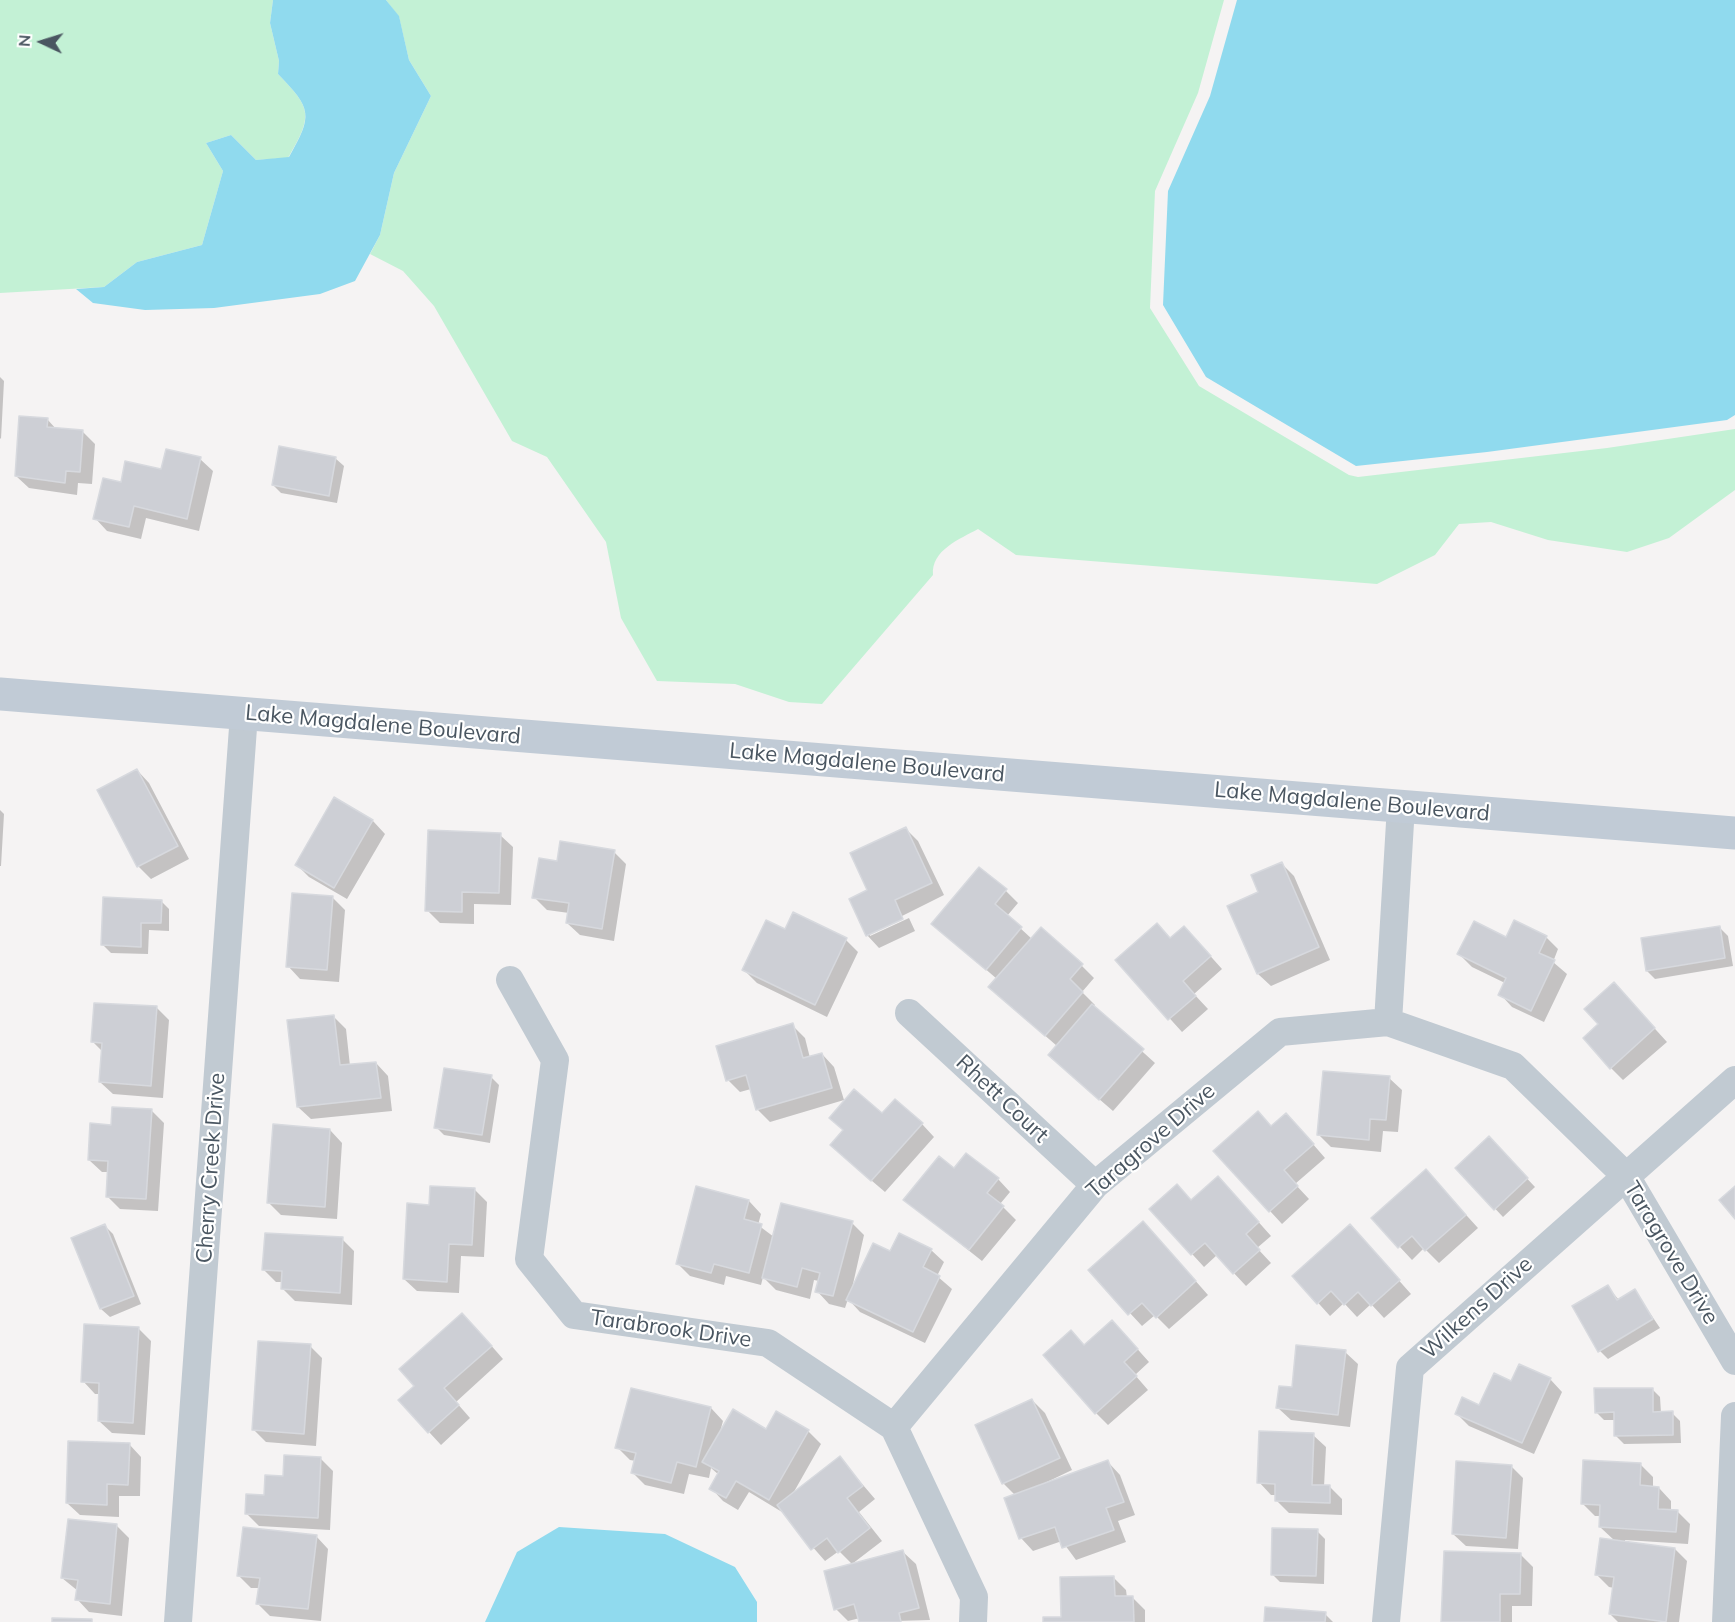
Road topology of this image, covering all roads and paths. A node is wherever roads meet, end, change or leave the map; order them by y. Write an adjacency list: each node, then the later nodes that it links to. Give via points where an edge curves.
1 (0, 694): 2 (street, Lake Magdalene Boulevard)
2 (244, 714): 3 (street, Lake Magdalene Boulevard); 14 (street, Cherry Creek Drive)
3 (1401, 806): 4 (street, Lake Magdalene Boulevard); 7 (street)
4 (1735, 833)
5 (510, 980): 13 (street, Tarabrook Drive, via 555,1060 529,1259 574,1315 768,1343)
6 (909, 1013): 10 (street, Rhett Court)
7 (1388, 1022): 9 (street, Taragrove Drive, via 1513,1066); 10 (street, Taragrove Drive, via 1280,1032)
8 (1735, 1080): 9 (street, Wilkens Drive)
9 (1626, 1176): 11 (street, Taragrove Drive); 16 (street, Wilkens Drive, via 1410,1368)
10 (1095, 1185): 13 (street, Taragrove Drive)
11 (1735, 1361)
12 (1735, 1416): 17 (street)
13 (894, 1427): 15 (street, via 974,1597)
14 (178, 1622)
15 (973, 1622)
16 (1386, 1622)
17 (1726, 1622)

